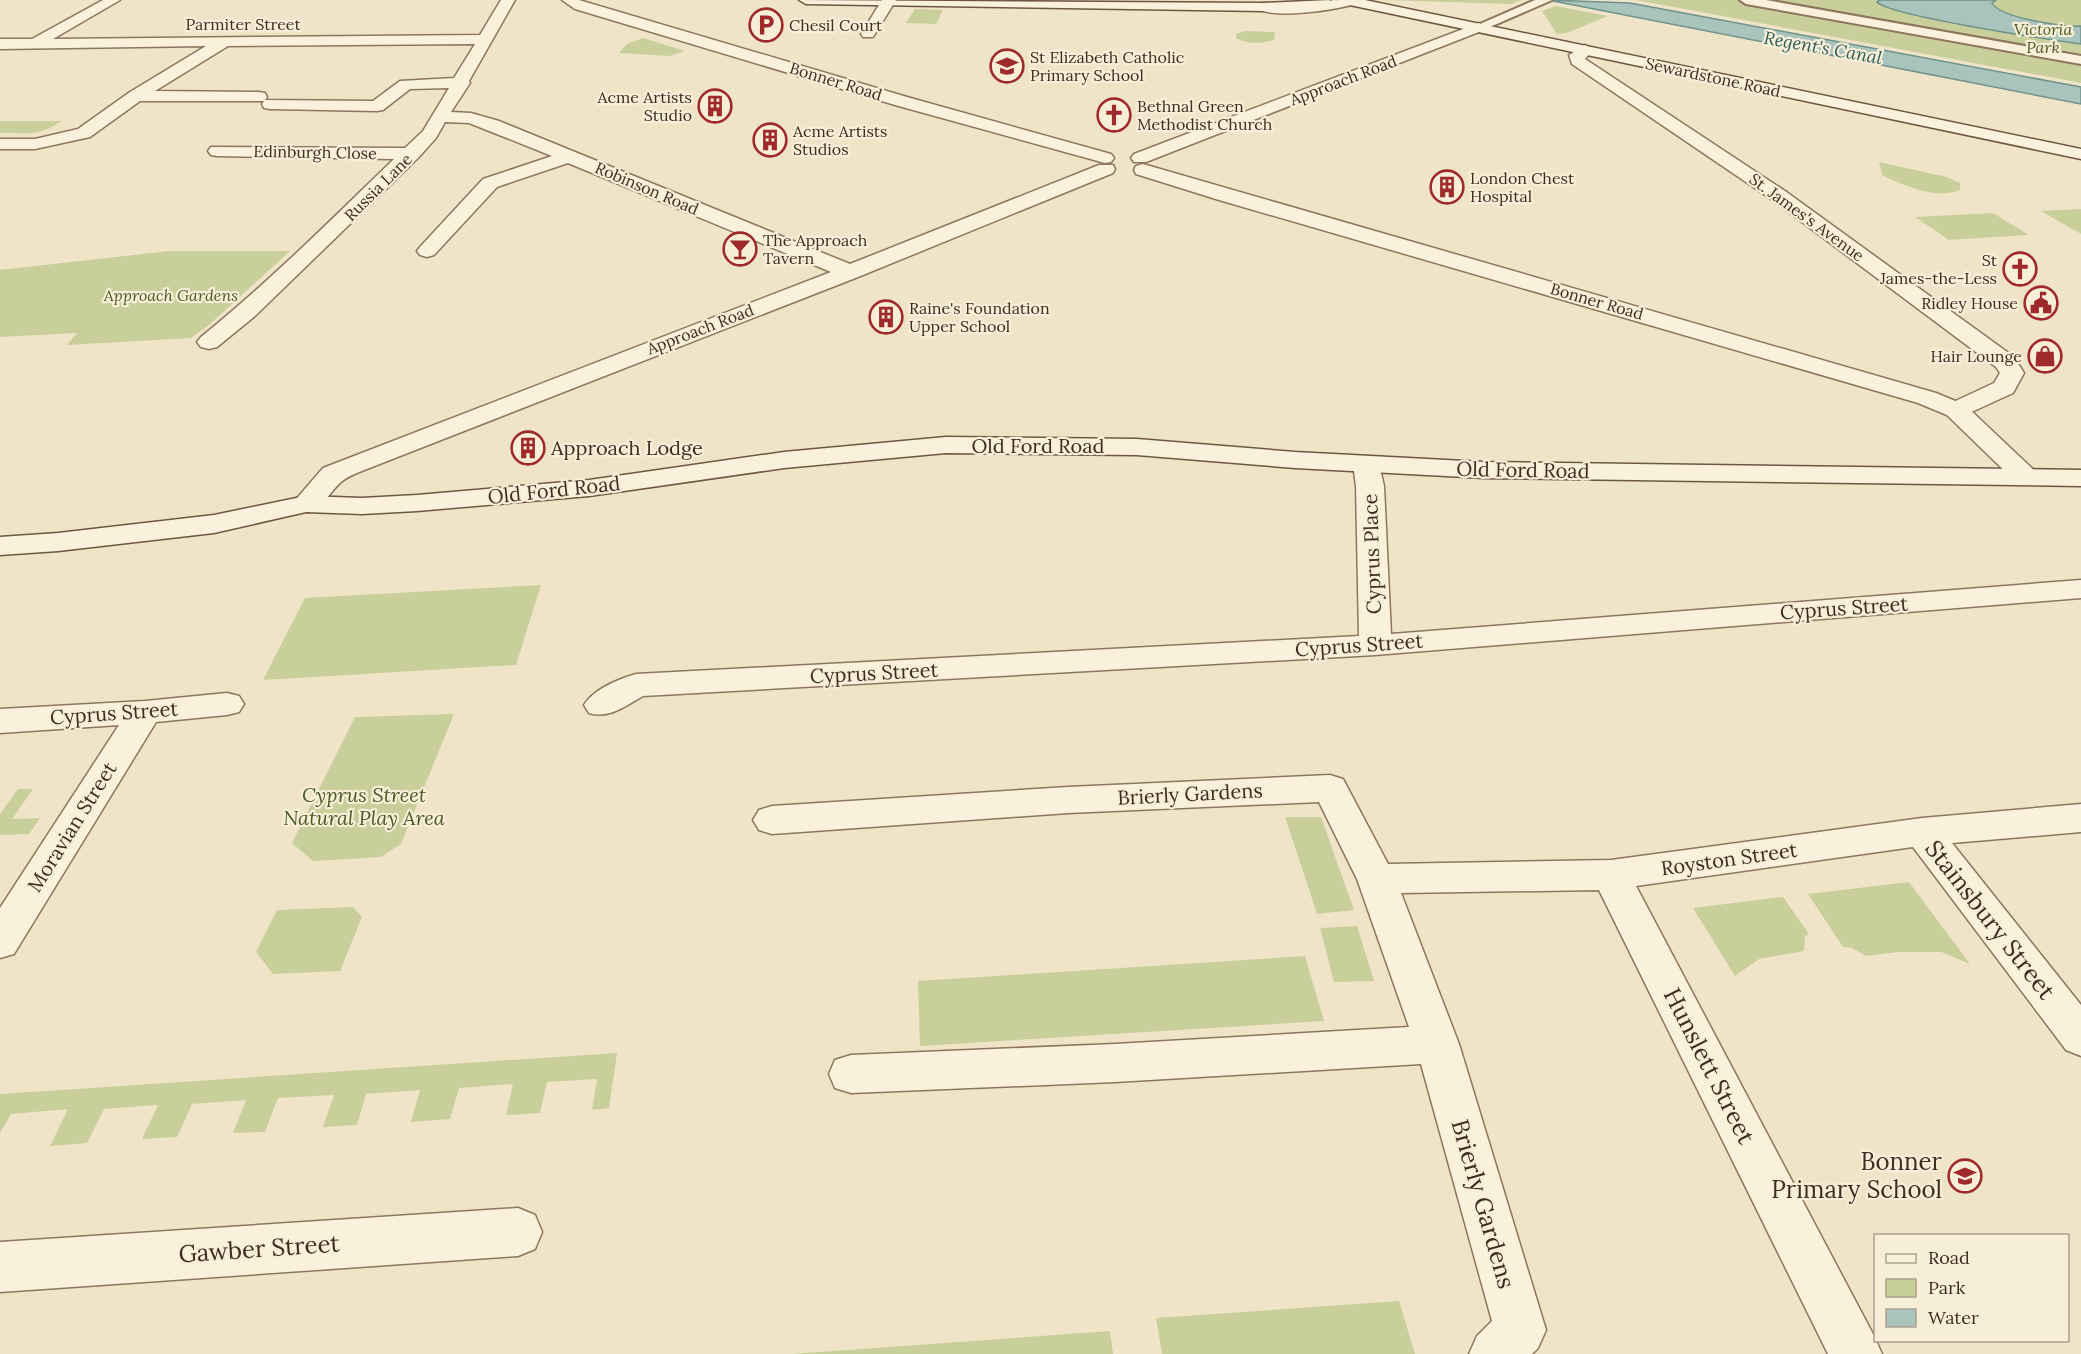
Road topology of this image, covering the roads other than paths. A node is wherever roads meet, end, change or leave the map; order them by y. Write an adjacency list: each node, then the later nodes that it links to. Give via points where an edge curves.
1 (113, 0): 15 (street)
2 (508, 0): 13 (street, Russia Lane)
3 (569, 0): 27 (street, Bonner Road)
4 (806, 0): 8 (street)
5 (1323, 0): 10 (street, via 1298,6)
6 (1546, 0): 11 (street)
7 (1746, 0): 18 (street)
8 (889, 1): 10 (street); 12 (street)
9 (1348, 1): 10 (street, via 1309,9); 11 (street, Sewardstone Road)
10 (1263, 7)
11 (1479, 27): 17 (street, Sewardstone Road); 28 (street, Approach Road)
12 (868, 34)
13 (485, 39): 14 (street, Parmiter Street); 19 (street, Russia Lane)
14 (224, 42): 15 (street, Parmiter Street); 20 (street)
15 (34, 43): 16 (street, Parmiter Street)
16 (0, 44)
17 (1585, 50): 25 (street, Sewardstone Road); 32 (street, St. James's Avenue, via 1577,55 1578,61 1778,195 2005,362 2012,373 2004,388)
18 (2081, 60)
19 (462, 82): 20 (street, via 406,84 377,106); 21 (street, Russia Lane)
20 (136, 96): 22 (street, via 84,133 35,144)
21 (441, 117): 24 (street, Russia Lane); 26 (street, Robinson Road, via 471,118)
22 (0, 144)
23 (217, 151): 24 (street, Edinburgh Close)
24 (412, 154): 31 (street, Russia Lane, via 247,311)
25 (2081, 154)
26 (570, 156): 29 (street, via 490,183); 30 (street, Robinson Road)
27 (1105, 164): 28 (street, Approach Road, via 1128,173); 30 (street, Approach Road)
28 (1142, 164): 32 (street, Bonner Road, via 1226,196 1900,388)
29 (427, 251)
30 (850, 272): 36 (street, Approach Road, via 362,461 333,474)
31 (208, 342)
32 (1956, 410): 34 (street, Bonner Road)
33 (1366, 464): 34 (street, Old Ford Road, via 1484,470); 36 (street, Old Ford Road, via 1137,447 946,445 784,460 566,490 417,503); 39 (street, Cyprus Place)
34 (2026, 476): 35 (street, Old Ford Road)
35 (2081, 478)
36 (306, 504): 37 (street, Old Ford Road, via 214,524)
37 (0, 546)
38 (2081, 589): 39 (street, Cyprus Street)
39 (1376, 645): 41 (street, Cyprus Street, via 636,685)
40 (227, 704): 42 (street, Cyprus Street)
41 (601, 705)
42 (145, 712): 43 (street, Cyprus Street); 49 (street, Moravian Street)
43 (0, 721)
44 (2081, 818): 46 (street, Royston Street)
45 (772, 820): 48 (street, Brierly Gardens, via 1068,800 1330,788)
46 (1922, 832): 47 (street, Royston Street); 50 (street, Stainsbury Street)
47 (1611, 875): 48 (street, Royston Street); 56 (street, Hunslett Street)
48 (1376, 879): 51 (street, Brierly Gardens)
49 (0, 942)
50 (2081, 1037)
51 (1437, 1044): 52 (street); 55 (street, Brierly Gardens, via 1520,1330)
52 (851, 1074)
53 (518, 1232): 54 (street, Gawber Street)
54 (0, 1267)
55 (1495, 1354)
56 (1856, 1354)

